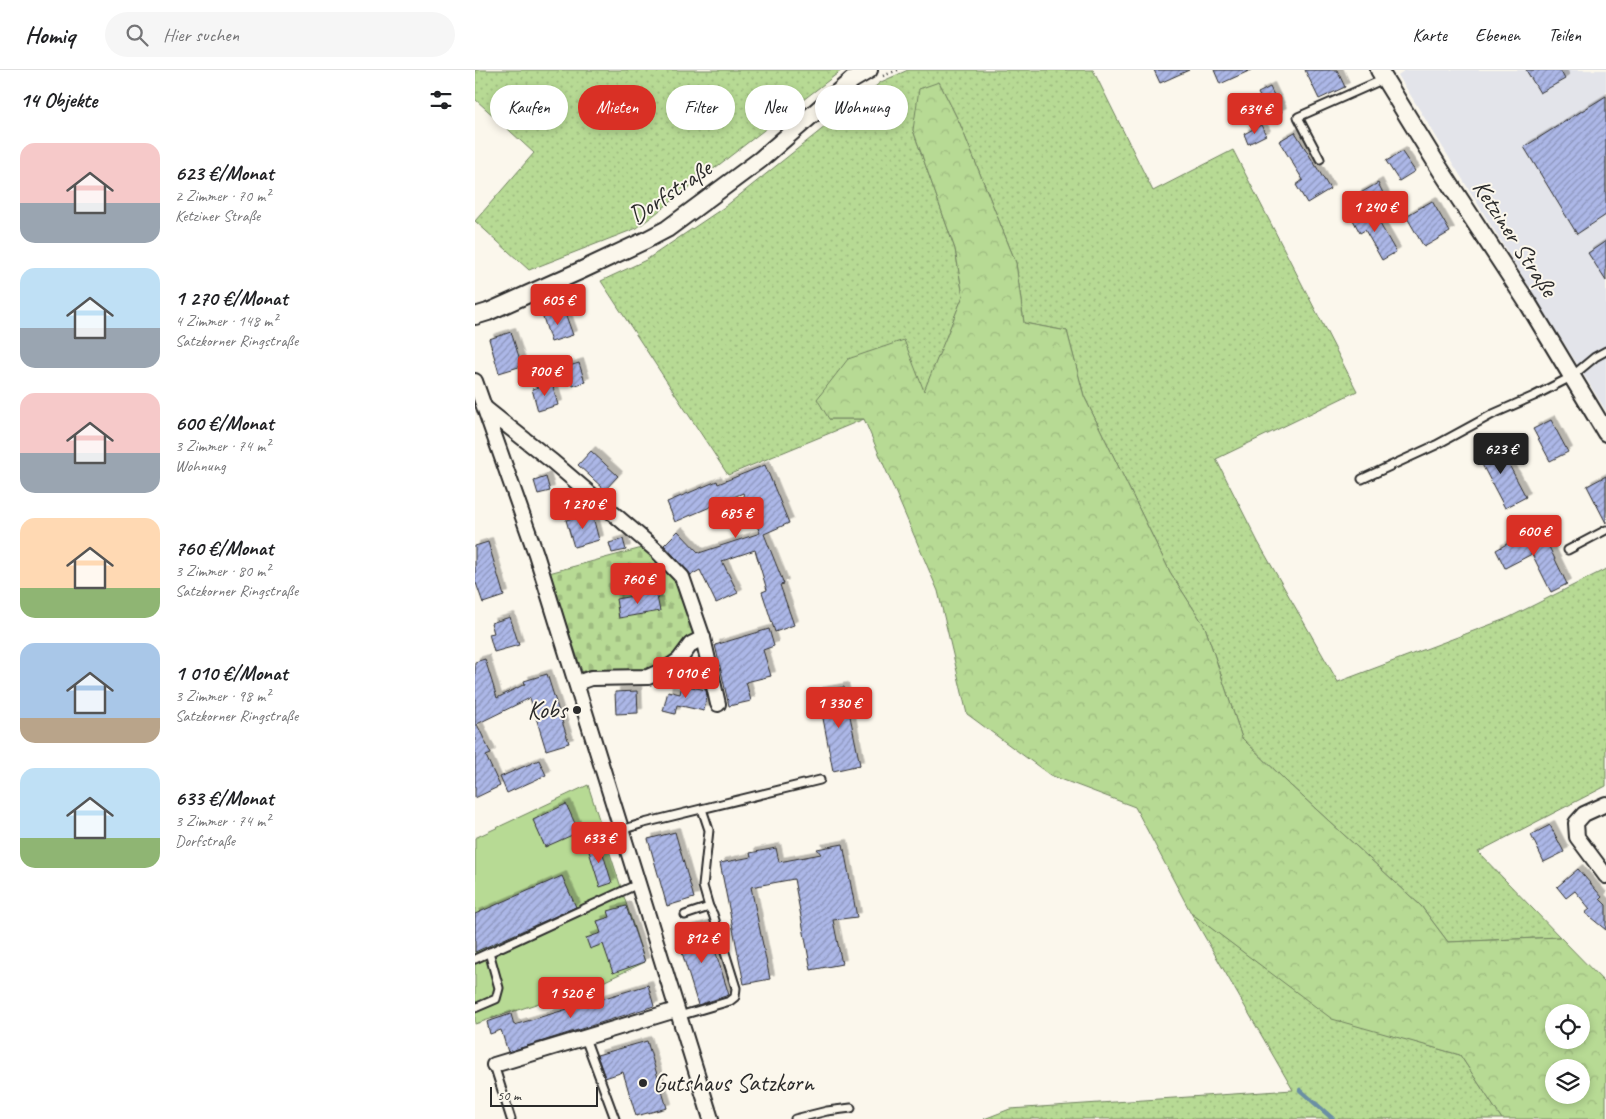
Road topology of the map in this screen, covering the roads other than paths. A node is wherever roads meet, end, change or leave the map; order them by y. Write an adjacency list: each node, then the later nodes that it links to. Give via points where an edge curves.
1 (869, 70): 4 (street, Dorfstraße, via 852,80 760,160 667,229)
2 (1381, 74): 3 (lane, via 1298,117); 6 (street, Ketziner Straße, via 1529,305)
3 (1320, 159)
4 (475, 316)
5 (1606, 351): 6 (lane)
6 (1571, 378): 9 (street, Ketziner Straße); 10 (lane)
7 (475, 381): 8 (street)
8 (485, 407): 13 (street, via 651,546 682,577); 14 (street)
9 (1606, 434)
10 (1362, 479)
11 (1606, 530): 12 (lane)
12 (1567, 550)
13 (703, 638): 14 (street, via 691,644 679,660 647,677 591,678); 15 (street)
14 (577, 683): 19 (street)
15 (718, 704)
16 (820, 780): 18 (lane)
17 (1606, 804): 20 (street, via 1584,814 1576,824 1577,838)
18 (702, 809): 19 (lane); 22 (lane, via 709,830 703,886)
19 (621, 830): 21 (street)
20 (1606, 876)
21 (638, 884): 24 (lane); 27 (street)
22 (709, 907): 23 (lane); 27 (lane, via 730,964 735,997 730,1001)
23 (685, 915)
24 (489, 952): 25 (lane); 26 (lane, via 499,988 496,1000)
25 (475, 959)
26 (475, 1008)
27 (677, 1013): 28 (street); 33 (street)
28 (585, 1038): 29 (street); 32 (lane)
29 (494, 1065): 31 (lane)
30 (851, 1108): 34 (lane)
31 (511, 1119)
32 (615, 1119)
33 (711, 1119)
34 (795, 1119)

